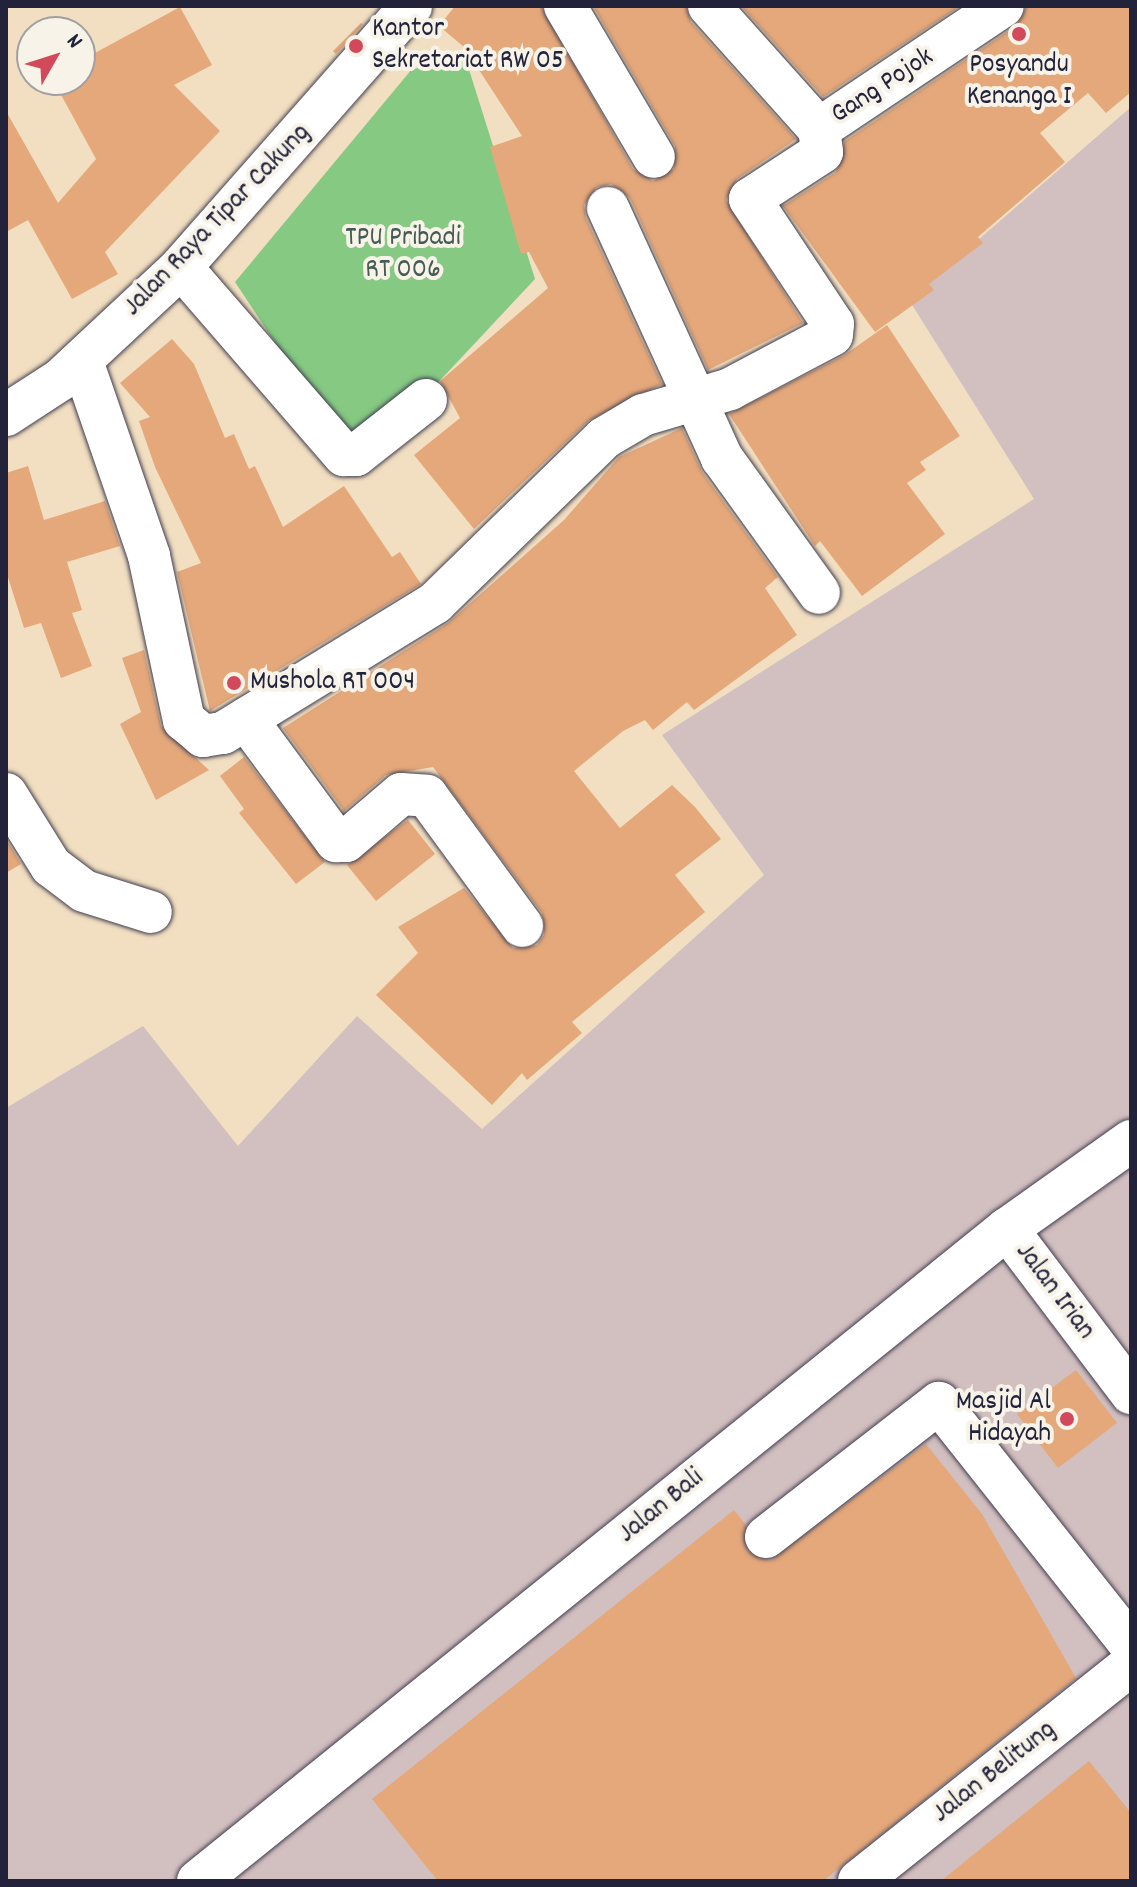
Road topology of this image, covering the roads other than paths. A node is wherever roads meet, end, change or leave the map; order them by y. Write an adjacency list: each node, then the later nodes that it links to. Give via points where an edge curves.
1 (411, 6): 8 (street, Jalan Raya Tipar Cakung)
2 (565, 6): 6 (street)
3 (710, 6): 5 (street, Gang Pojok)
4 (982, 12): 5 (street, Gang Pojok)
5 (819, 129): 11 (street, via 822,152 750,199 833,324 832,335 730,389)
6 (654, 157)
7 (608, 208): 11 (street)
8 (181, 267): 9 (street, Jalan Raya Tipar Cakung); 10 (street, via 344,455 356,455)
9 (82, 361): 12 (street, Jalan Raya Tipar Cakung); 14 (street, via 149,556 184,720 203,736)
10 (426, 400)
11 (690, 400): 13 (street, via 722,458); 14 (street, via 643,415 604,438 435,603)
12 (6, 415)
13 (819, 593)
14 (246, 719): 17 (street, via 336,841 346,841 401,794 427,796)
15 (6, 794): 16 (street, via 51,866 84,891)
16 (151, 912)
17 (522, 926)
18 (1131, 1141): 19 (street, Jalan Bali)
19 (1007, 1229): 20 (street, Jalan Irian); 24 (street, Jalan Bali)
20 (1131, 1393)
21 (766, 1537): 22 (street, via 939,1403)
22 (1131, 1645)
23 (1131, 1665): 25 (street, Jalan Belitung)
24 (198, 1881)
25 (859, 1881)

